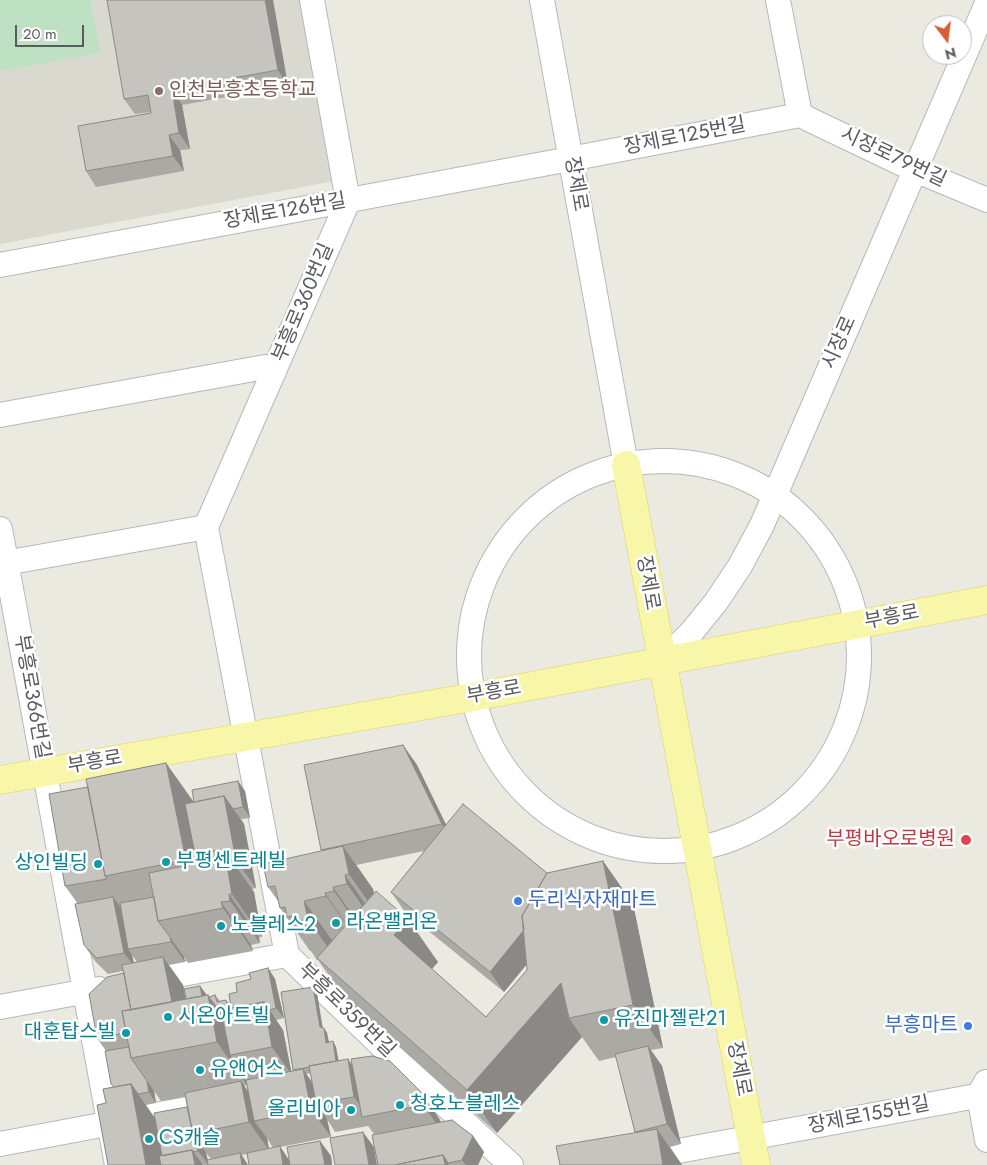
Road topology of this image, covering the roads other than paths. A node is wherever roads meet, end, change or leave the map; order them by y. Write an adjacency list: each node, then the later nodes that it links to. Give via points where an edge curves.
1 (312, 0): 9 (street)
2 (542, 0): 6 (street, 장제로)
3 (778, 0): 5 (street)
4 (987, 3): 7 (street, 시장로)
5 (800, 115): 6 (street, 장제로125번길); 7 (street, 시장로79번길)
6 (570, 159): 9 (street, 장제로126번길); 13 (street, 장제로)
7 (915, 170): 8 (street, 시장로79번길); 14 (street, 시장로)
8 (987, 200)
9 (348, 201): 10 (street, 장제로126번길); 11 (street, 부흥로360번길)
10 (0, 265)
11 (274, 372): 12 (street, 부흥로360번길, via 265,367); 15 (street, 부흥로360번길)
12 (0, 415)
13 (626, 465): 14 (street, via 687,462 747,479); 20 (main road, 장제로); 21 (street, via 577,482 555,495 534,511 501,549 478,595 472,621 469,672)
14 (774, 495): 19 (street, via 804,520 829,551 847,586); 20 (street, 시장로, via 740,566 716,602)
15 (206, 527): 17 (street); 22 (street)
16 (0, 529): 17 (street, 부흥로366번길)
17 (3, 563): 23 (street, 부흥로366번길)
18 (987, 600): 19 (main road, 부흥로)
19 (857, 624): 20 (main road, 부흥로); 25 (street, via 859,662 854,700 842,736 823,769 798,798 767,821 733,838)
20 (661, 662): 21 (main road, 부흥로); 25 (main road, 장제로)
21 (473, 697): 22 (main road, 부흥로); 25 (street, via 487,740 502,765 517,785 554,818 598,840 632,849 672,851)
22 (246, 736): 23 (main road, 부흥로); 26 (street, 부흥로359번길)
23 (45, 772): 24 (main road, 부흥로); 27 (street, 부흥로366번길)
24 (0, 780)
25 (696, 848): 34 (main road, 장제로)
26 (287, 955): 27 (street, 부흥로359번길); 29 (street, 부흥로359번길)
27 (85, 992): 28 (street, 부흥로359번길); 33 (street, 부흥로366번길)
28 (0, 1007)
29 (404, 1067): 30 (street, 부흥로359번길); 38 (street, 부흥로359번길)
30 (376, 1072)
31 (984, 1090): 34 (street, 장제로155번길); 35 (street)
32 (206, 1105): 33 (street)
33 (109, 1124): 36 (street); 37 (street, 부흥로366번길)
34 (751, 1138): 39 (street, 장제로155번길); 40 (main road, 장제로)
35 (987, 1140)
36 (0, 1144)
37 (117, 1165)
38 (511, 1165)
39 (602, 1165)
40 (756, 1165)

